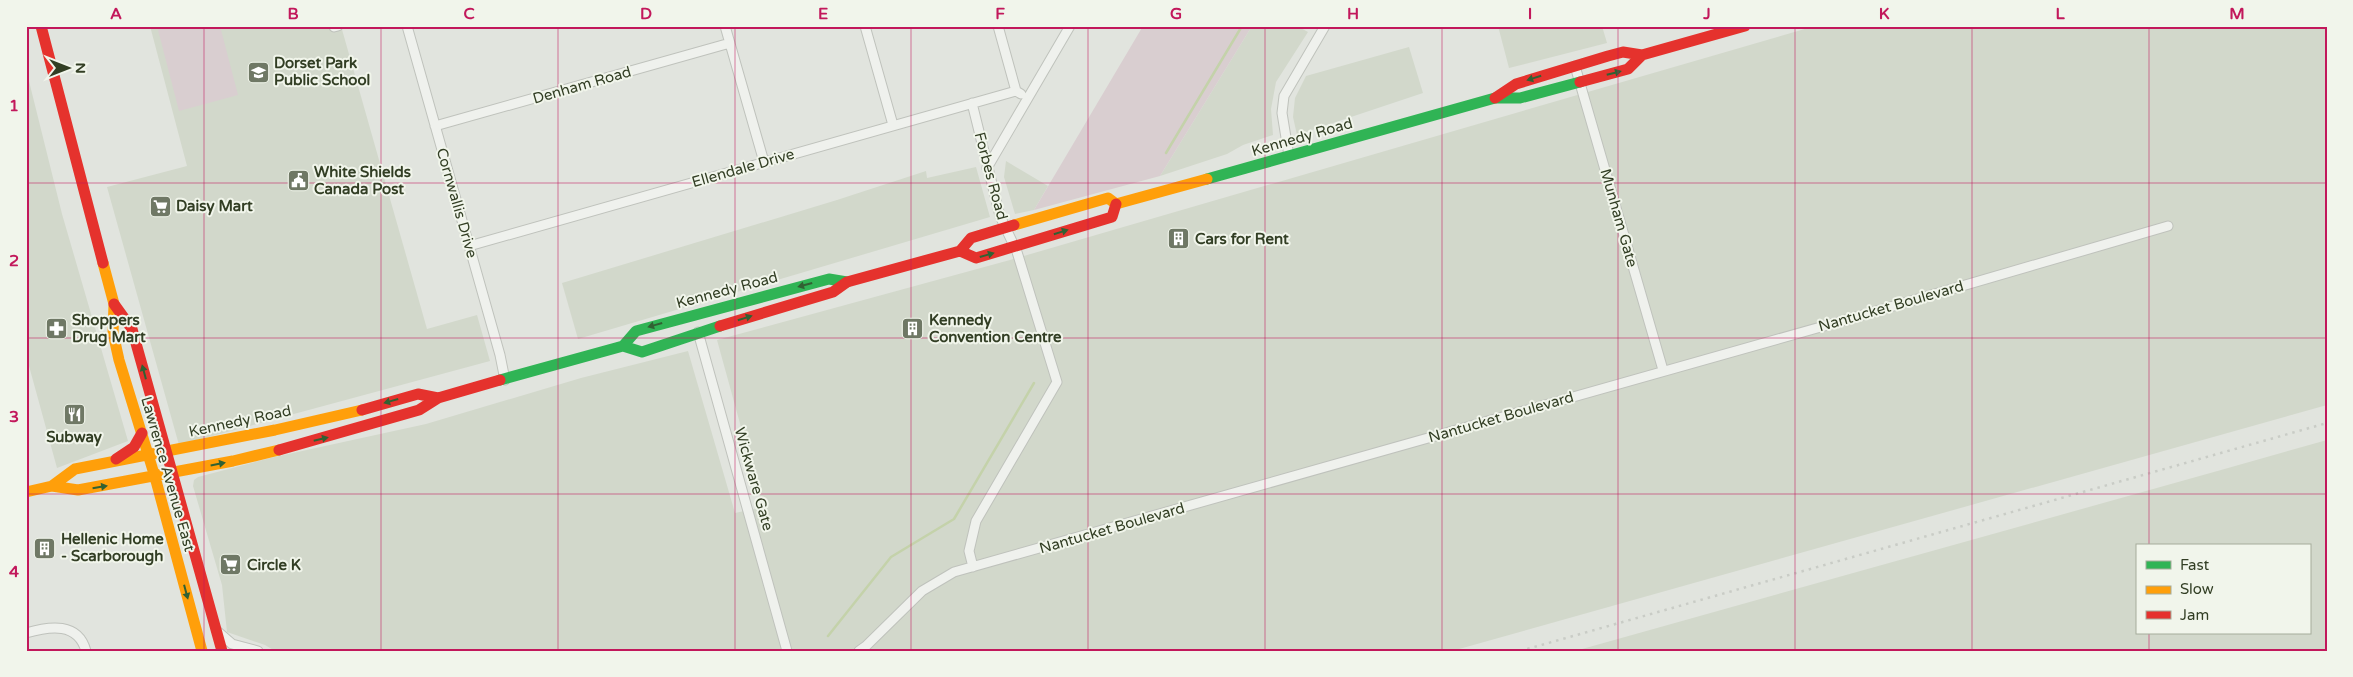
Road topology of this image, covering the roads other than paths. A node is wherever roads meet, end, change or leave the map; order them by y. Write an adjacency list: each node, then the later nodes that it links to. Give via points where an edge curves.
1 (41, 26): 29 (main road, Lawrence Avenue East)
2 (407, 26): 17 (street, Cornwallis Drive)
3 (725, 26): 9 (street)
4 (865, 26): 18 (street)
5 (998, 26): 13 (street)
6 (1070, 26): 14 (street)
7 (1325, 26): 19 (street, via 1284,96 1282,113)
8 (1745, 26): 10 (main road, Kennedy Road)
9 (730, 43): 17 (street, Denham Road); 20 (street)
10 (1642, 55): 11 (main road, Kennedy Road, via 1623,52); 12 (main road, Kennedy Road, one-way to 10, via 1628,69)
11 (1575, 66): 12 (street, Munham Gate); 15 (main road, Kennedy Road, one-way to 15, via 1516,84)
12 (1580, 82): 15 (main road, Kennedy Road, via 1520,98); 33 (street, Munham Gate)
13 (1016, 91): 14 (street); 16 (street, Ellendale Drive)
14 (1028, 97): 21 (street)
15 (1495, 98): 19 (main road, Kennedy Road)
16 (972, 103): 18 (street, Ellendale Drive); 21 (street, Forbes Road)
17 (435, 126): 25 (street, Cornwallis Drive)
18 (893, 126): 20 (street, Ellendale Drive)
19 (1289, 156): 22 (main road, Kennedy Road)
20 (764, 162): 25 (street, Ellendale Drive)
21 (987, 168): 24 (street, Forbes Road)
22 (1116, 204): 24 (main road, Kennedy Road, via 1108,198); 26 (main road, Kennedy Road, one-way to 22, via 1112,217)
23 (2168, 226): 33 (street, Nantucket Boulevard)
24 (1005, 228): 26 (street, Forbes Road); 27 (main road, Kennedy Road, via 971,238)
25 (469, 246): 34 (street, Cornwallis Drive)
26 (1014, 246): 27 (main road, Kennedy Road, one-way to 26, via 976,258); 44 (street, Forbes Road, via 1056,382 976,521 969,551)
27 (960, 251): 28 (main road, Kennedy Road)
28 (846, 282): 30 (main road, Kennedy Road, one-way to 30, via 829,279); 31 (main road, Kennedy Road, one-way to 28, via 833,292)
29 (114, 304): 36 (main road, Lawrence Avenue East, via 112,333); 38 (main road, Lawrence Avenue East, one-way to 29, via 132,329)
30 (693, 314): 31 (main road, Wickware Gate); 32 (main road, Kennedy Road, one-way to 32, via 636,331)
31 (698, 332): 32 (main road, Kennedy Road, via 642,352); 51 (street, Wickware Gate)
32 (623, 346): 34 (main road, Kennedy Road)
33 (1663, 370): 44 (street, Nantucket Boulevard)
34 (505, 380): 35 (main road, Kennedy Road)
35 (438, 398): 38 (main road, Kennedy Road, one-way to 38, via 418,394 347,414); 40 (main road, Kennedy Road, one-way to 35, via 330,438 419,410)
36 (142, 433): 37 (main road, Lawrence Avenue East); 39 (main road, via 134,447)
37 (144, 451): 38 (main road, Kennedy Road); 39 (main road, Kennedy Road); 41 (main road, Lawrence Avenue East)
38 (166, 452): 40 (main road, Lawrence Avenue East)
39 (111, 462): 42 (main road, Kennedy Road, via 75,469)
40 (171, 473): 41 (main road, Kennedy Road); 45 (main road, Lawrence Avenue East)
41 (155, 477): 42 (main road, Kennedy Road, one-way to 41, via 78,490); 48 (main road, Lawrence Avenue East, one-way to 48)
42 (52, 486): 43 (main road, Kennedy Road)
43 (26, 492)
44 (973, 567): 52 (street, Nantucket Boulevard, via 930,584)
45 (215, 630): 49 (main road, Lawrence Avenue East); 50 (street, via 232,644)
46 (26, 633): 47 (street, via 52,628 70,630 78,635)
47 (86, 651)
48 (202, 651)
49 (222, 651)
50 (258, 651)
51 (788, 651)
52 (858, 651)

